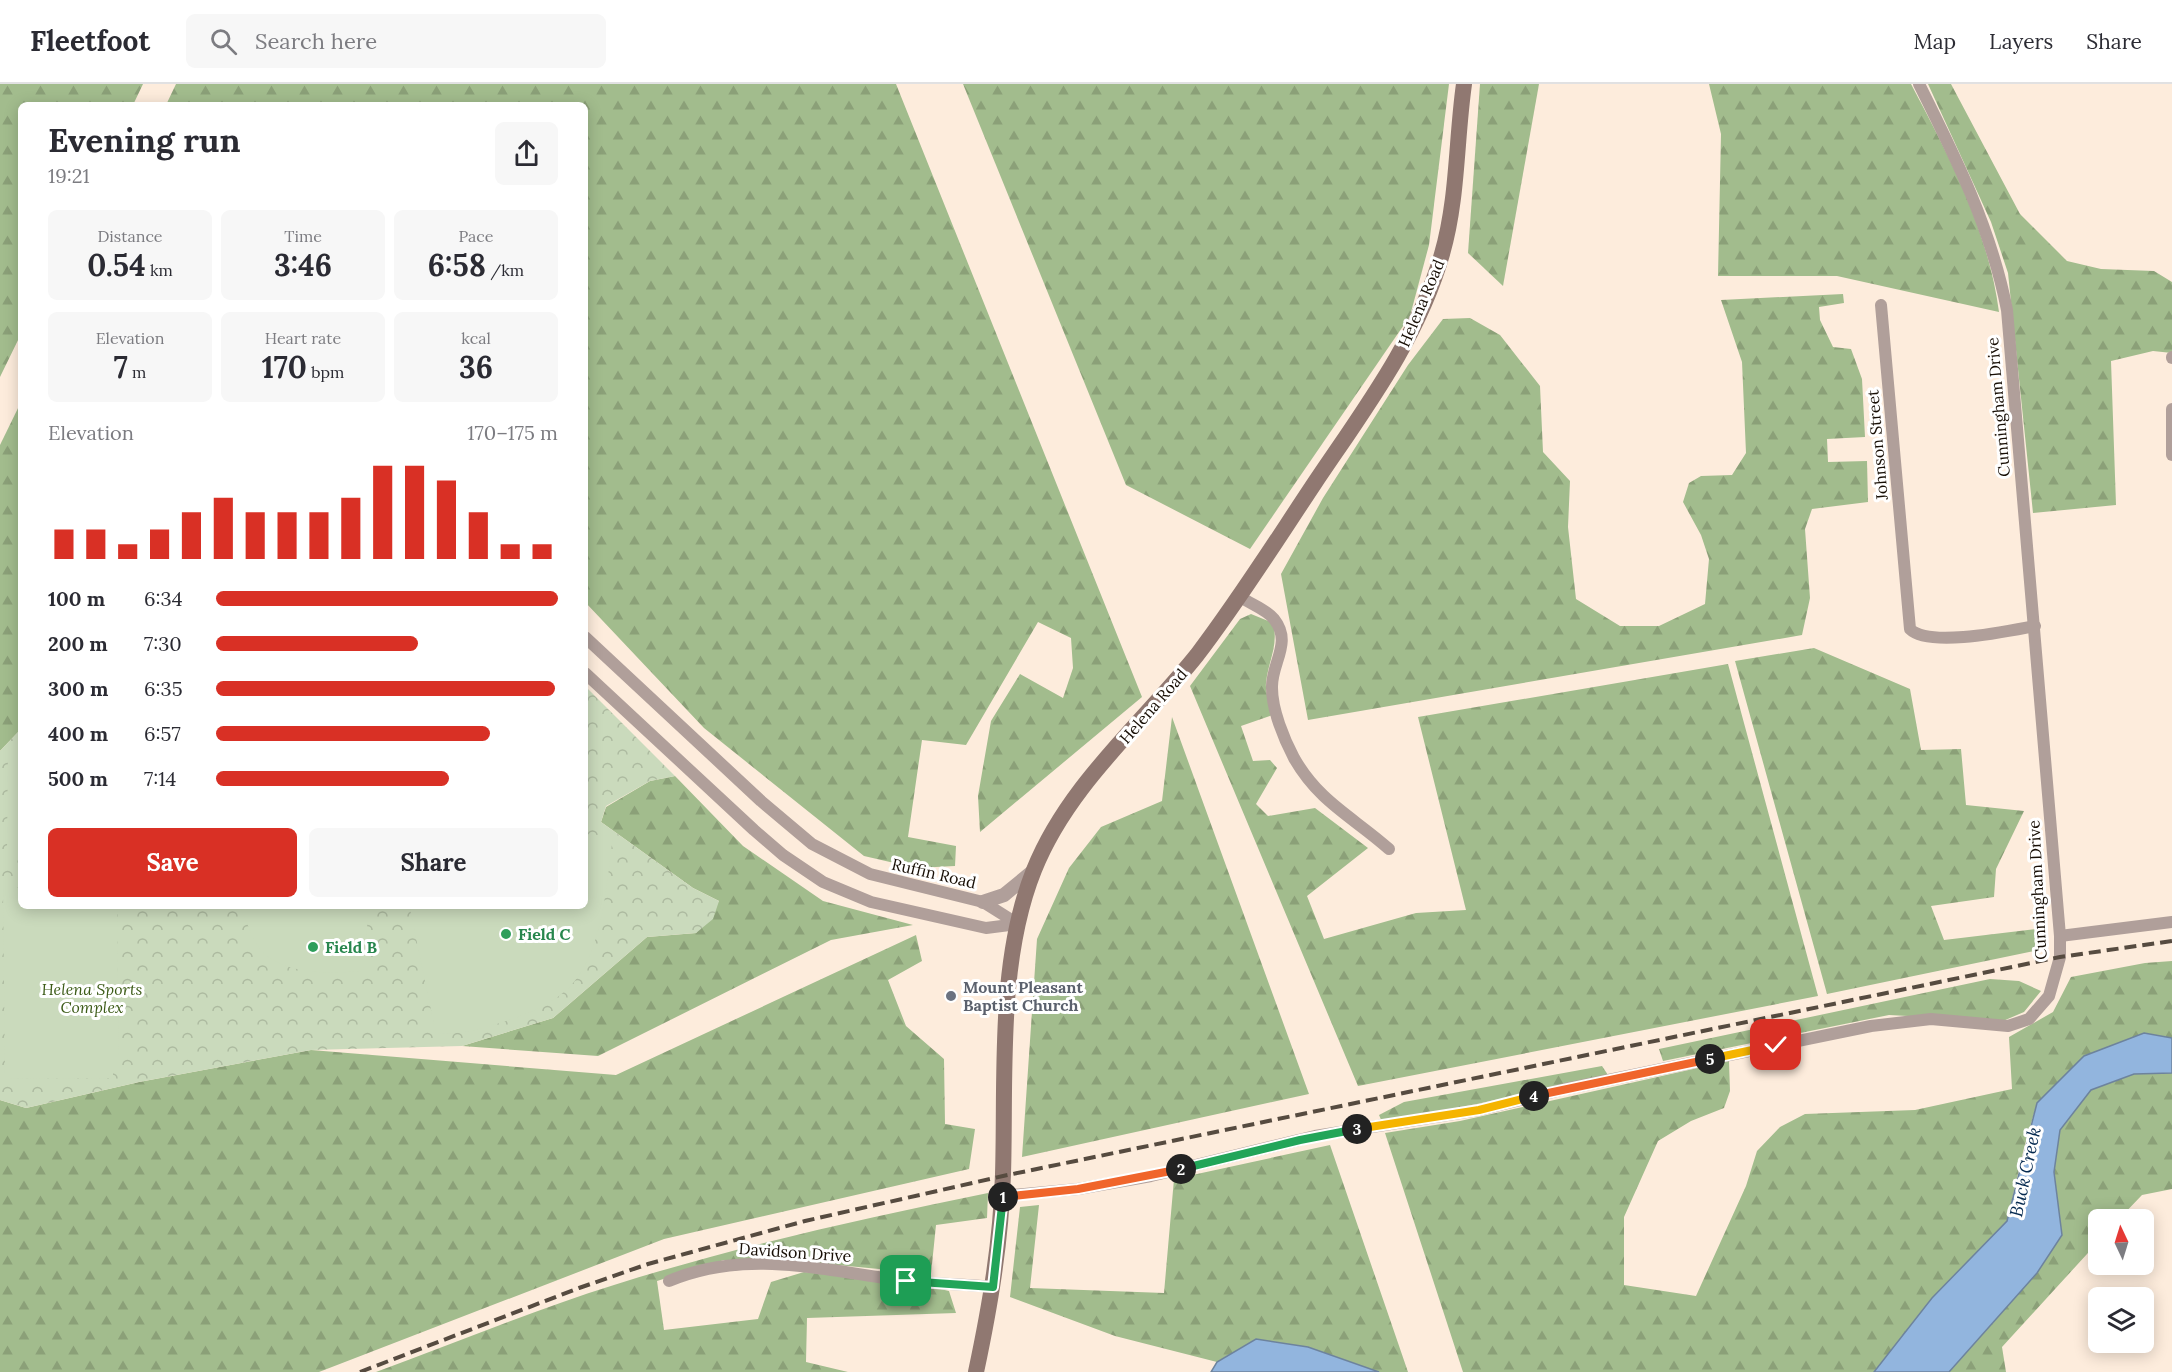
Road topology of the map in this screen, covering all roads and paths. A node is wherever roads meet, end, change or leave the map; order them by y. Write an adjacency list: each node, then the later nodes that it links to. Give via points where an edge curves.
1 (1464, 84): 6 (main road, Helena Road, via 1446,237 1420,313 1381,384)
2 (1919, 84): 7 (street, Cunningham Drive, via 1954,151 2000,275 2009,332)
3 (1881, 304): 7 (street, Johnson Street, via 1910,629 1920,637 1968,636)
4 (2172, 409): 5 (street)
5 (2172, 455)
6 (1239, 597): 10 (street, via 1270,615 1282,633 1272,696 1294,758 1329,804); 11 (main road, Helena Road, via 1168,690 1080,789)
7 (2035, 626): 15 (street, Cunningham Drive)
8 (588, 640): 12 (street, Ruffin Road, via 812,844 870,874)
9 (588, 676): 14 (street, via 754,830 823,882 871,902 974,926)
10 (1389, 849)
11 (1034, 870): 12 (street, via 1004,895); 14 (main road, Helena Road)
12 (983, 902): 14 (street, Ruffin Road)
13 (2172, 922): 15 (street)
14 (1018, 924): 16 (main road, Helena Road, via 1008,1006)
15 (2060, 936): 16 (street, Cunningham Drive, via 2060,957 2049,996 2029,1019 2008,1026 1931,1019 1871,1026 1479,1110 1308,1138 1151,1176)
16 (1002, 1197): 18 (main road, Helena Road)
17 (669, 1281): 18 (street, Davidson Drive, via 711,1266 752,1263)
18 (993, 1287): 19 (main road, Helena Road)
19 (976, 1372)

